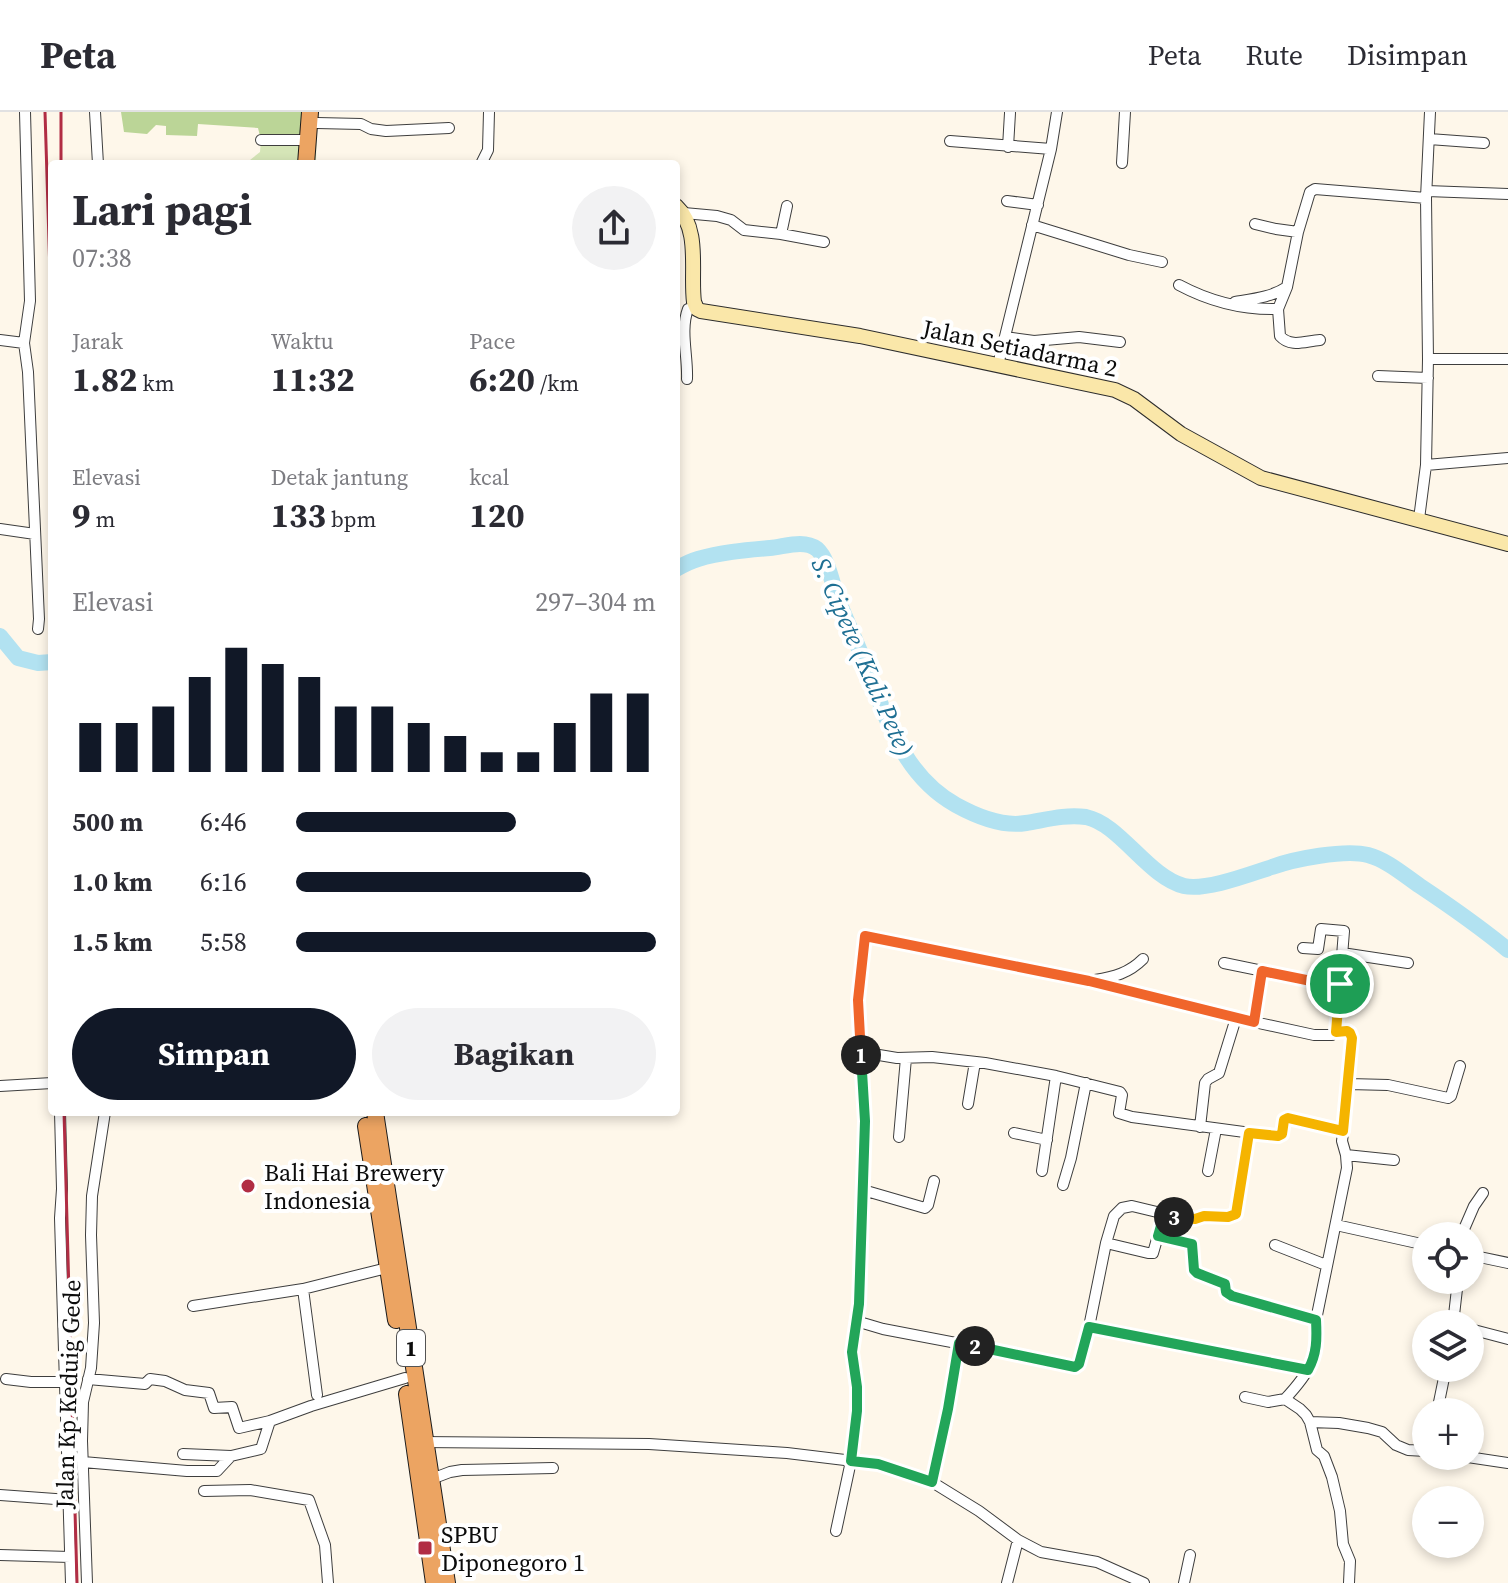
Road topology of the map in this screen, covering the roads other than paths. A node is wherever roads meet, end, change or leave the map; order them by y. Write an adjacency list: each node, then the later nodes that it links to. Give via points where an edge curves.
1 (25, 112): 43 (street, via 30,301)
2 (95, 112): 17 (street)
3 (489, 112): 20 (street)
4 (1057, 112): 16 (street)
5 (1125, 112): 21 (street)
6 (1430, 112): 10 (street)
7 (1010, 113): 15 (street)
8 (315, 116): 9 (street, via 386,131); 12 (highway); 19 (highway)
9 (449, 128)
10 (1429, 139): 14 (street); 22 (street)
11 (261, 140): 12 (street)
12 (307, 140): 18 (highway)
13 (950, 141): 15 (street)
14 (1484, 143)
15 (1008, 147): 16 (street)
16 (1051, 149): 25 (street)
17 (98, 160)
18 (306, 160)
19 (316, 160)
20 (483, 160)
21 (1122, 163)
22 (1426, 194): 23 (street); 30 (street, via 1315,189 1307,196); 44 (street)
23 (1508, 194)
24 (1007, 201): 25 (street)
25 (1038, 205): 29 (street)
26 (787, 206): 31 (street)
27 (680, 210): 31 (street, via 731,220 744,230); 37 (main road, via 691,239 694,302)
28 (1255, 224): 30 (street)
29 (1032, 225): 33 (street); 39 (street)
30 (1298, 232): 35 (street)
31 (781, 234): 32 (street)
32 (824, 242)
33 (1162, 262)
34 (1179, 285): 36 (street)
35 (1287, 287): 36 (street); 38 (street)
36 (1230, 303): 38 (street)
37 (687, 309): 46 (main road, Jalan Setiadarma 2, via 860,336); 49 (street)
38 (1278, 309): 41 (street, via 1280,336 1286,342)
39 (1005, 337): 42 (street); 46 (street)
40 (0, 340): 43 (street)
41 (1320, 340)
42 (1120, 342)
43 (24, 343): 54 (street)
44 (1428, 359): 45 (street); 48 (street)
45 (1508, 359)
46 (998, 365): 52 (main road, Jalan Setiadarma 2, via 1123,392 1181,434 1261,478)
47 (1378, 376): 48 (street)
48 (1428, 378): 51 (street)
49 (687, 379)
50 (1508, 458): 51 (street)
51 (1426, 465): 52 (street)
52 (1419, 519): 55 (main road, Jalan Setiadarma 2)
53 (0, 529): 54 (street)
54 (35, 534): 56 (street)
55 (1508, 544)
56 (38, 629)
57 (1303, 948): 58 (street, via 1318,949 1321,929 1344,930)
58 (1342, 953): 61 (street); 64 (street)
59 (1143, 959): 63 (street, via 1117,977)
60 (1224, 963): 62 (street)
61 (1408, 963)
62 (1262, 971): 64 (street); 66 (street)
63 (1089, 981): 65 (street); 68 (street, via 865,936 858,1000)
64 (1340, 984): 67 (street)
65 (1236, 1018): 66 (street); 82 (street, via 1219,1073 1205,1083)
66 (1254, 1022): 67 (street, via 1314,1035)
67 (1336, 1032): 75 (street, via 1347,1031 1352,1038)
68 (861, 1052): 69 (street); 95 (street)
69 (906, 1058): 70 (street); 87 (street)
70 (975, 1062): 72 (street); 77 (street)
71 (1460, 1066): 75 (street, via 1448,1098 1388,1085)
72 (1056, 1076): 74 (street); 88 (street)
73 (48, 1083): 76 (street)
74 (1086, 1083): 82 (street, via 1122,1094 1121,1115); 94 (street)
75 (1349, 1084): 84 (street)
76 (0, 1086)
77 (968, 1104)
78 (60, 1116): 120 (street)
79 (104, 1116): 119 (street, Jalan Kp Keduig Gede, via 92,1196 94,1323)
80 (365, 1116): 107 (highway, 1)
81 (376, 1116): 126 (highway, 1)
82 (1200, 1127): 83 (street)
83 (1216, 1129): 86 (street); 92 (street)
84 (1343, 1131): 86 (street, via 1288,1118 1278,1136); 89 (street)
85 (1014, 1133): 88 (street)
86 (1249, 1133): 97 (street, via 1236,1214 1195,1219)
87 (899, 1137)
88 (1047, 1140): 91 (street)
89 (1346, 1155): 90 (street); 99 (street)
90 (1394, 1160)
91 (1042, 1171)
92 (1208, 1171)
93 (934, 1181): 95 (street, via 925,1208)
94 (1063, 1185)
95 (863, 1190): 111 (street)
96 (1483, 1193): 98 (street)
97 (1164, 1215): 100 (street); 102 (street, via 1122,1208)
98 (1467, 1222)
99 (1336, 1225): 101 (street); 106 (street)
100 (1158, 1236): 102 (street, via 1151,1253); 110 (street, via 1192,1244 1194,1270 1225,1284 1227,1294)
101 (1412, 1242)
102 (1106, 1243): 112 (street)
103 (1275, 1245): 106 (street)
104 (1484, 1258): 105 (street)
105 (1508, 1263)
106 (1326, 1265): 110 (street)
107 (387, 1268): 108 (street); 117 (highway, 1)
108 (303, 1289): 109 (street); 121 (street)
109 (193, 1306)
110 (1316, 1320): 116 (street, via 1317,1341)
111 (856, 1321): 115 (street); 131 (street, via 852,1352 857,1411)
112 (1089, 1327): 115 (street, via 1075,1367); 116 (street)
113 (1484, 1333): 114 (street)
114 (1508, 1339)
115 (959, 1343): 136 (street)
116 (1308, 1370): 123 (street)
117 (405, 1378): 124 (street); 126 (highway, 1)
118 (6, 1379): 120 (street)
119 (88, 1379): 124 (street, via 165,1381 209,1393 214,1408 232,1407 239,1428); 132 (street, Jalan Kp Keduig Gede)
120 (66, 1382): 139 (street)
121 (317, 1395)
122 (1245, 1397): 123 (street)
123 (1285, 1399): 125 (street)
124 (270, 1421): 129 (street, via 261,1449)
125 (1310, 1422): 127 (street, via 1368,1428); 154 (street, via 1332,1477 1350,1561)
126 (420, 1442): 131 (street, via 649,1444); 135 (highway, 1)
127 (1412, 1450)
128 (183, 1454): 129 (street)
129 (231, 1456): 132 (street, via 214,1471)
130 (1484, 1459): 133 (street)
131 (851, 1461): 136 (street); 140 (street)
132 (83, 1462): 147 (street, Jalan Kp Keduig Gede)
133 (1508, 1463)
134 (553, 1468): 135 (street, via 462,1470)
135 (426, 1481): 149 (highway, 1); 150 (highway, 1)
136 (932, 1482): 141 (street)
137 (204, 1491): 148 (street, via 250,1490 309,1500 325,1545)
138 (0, 1495): 139 (street)
139 (69, 1500): 144 (street)
140 (836, 1531)
141 (1018, 1540): 145 (street, via 1041,1552 1097,1562); 151 (street)
142 (0, 1555): 144 (street)
143 (1190, 1555): 153 (street)
144 (70, 1557): 146 (street)
145 (1122, 1578): 152 (street)
146 (71, 1583)
147 (87, 1583)
148 (328, 1583)
149 (434, 1583)
150 (447, 1583)
151 (1007, 1583)
152 (1144, 1583)
153 (1184, 1583)
154 (1349, 1583)

